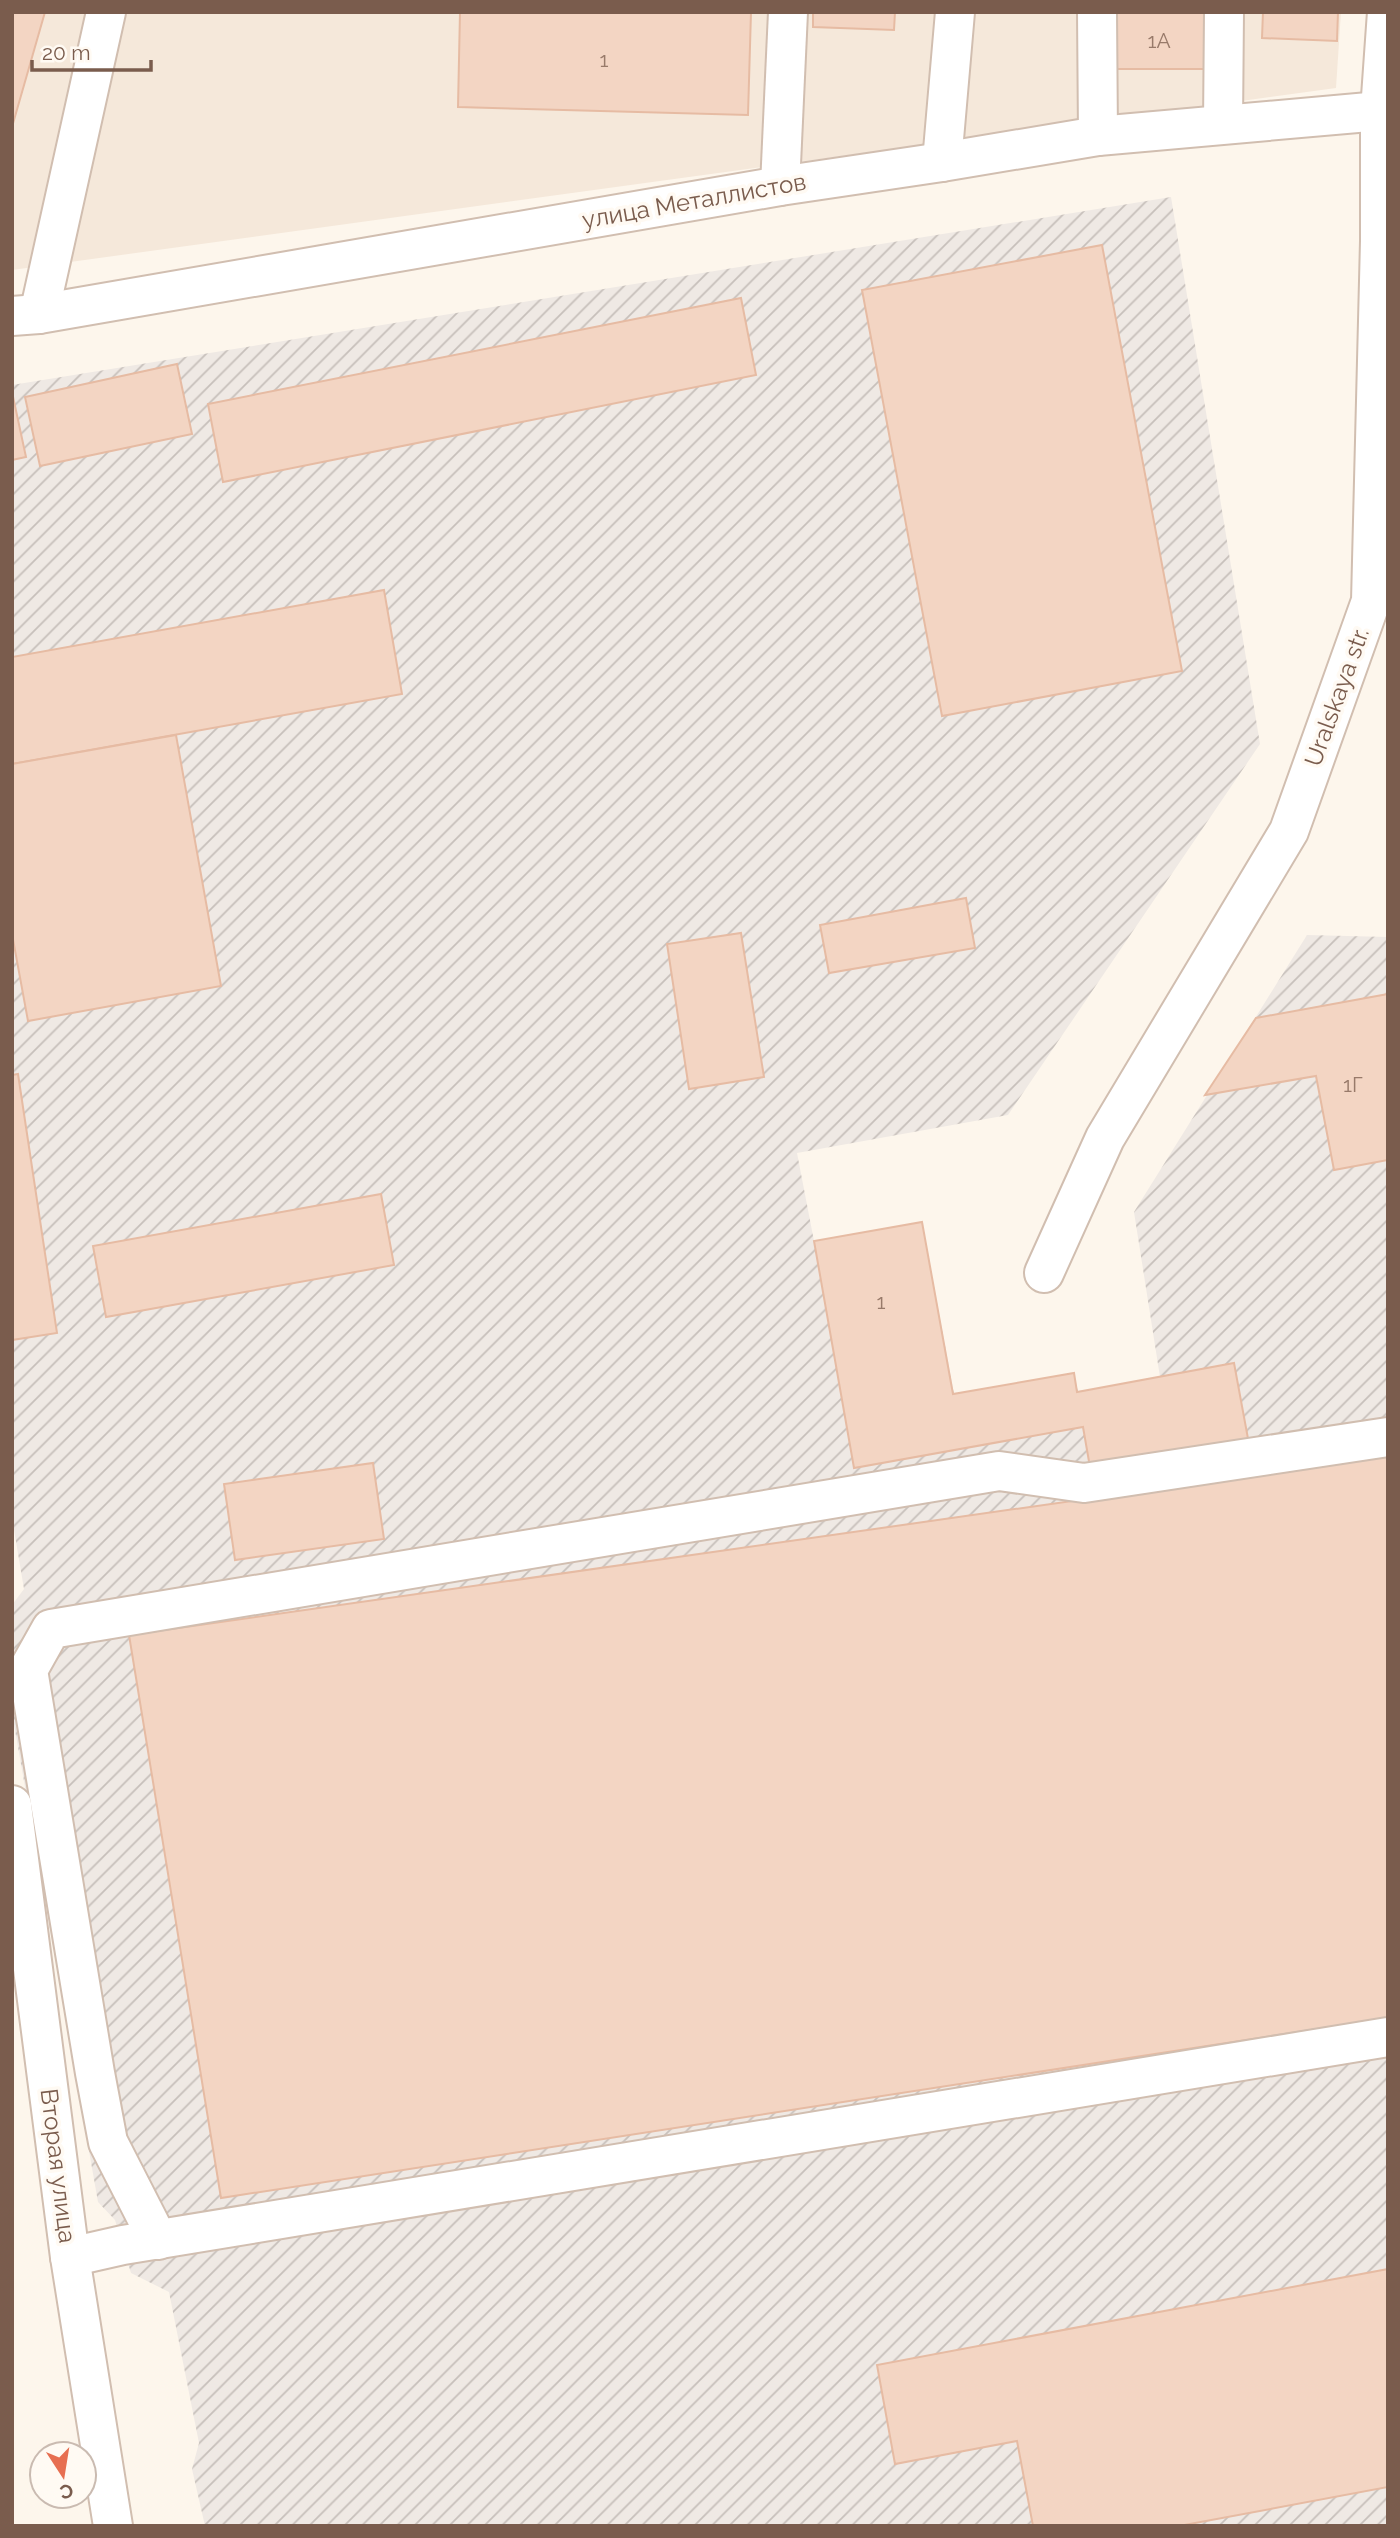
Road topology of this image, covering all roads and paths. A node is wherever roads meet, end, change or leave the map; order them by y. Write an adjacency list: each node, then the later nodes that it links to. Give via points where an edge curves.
1 (106, 12): 13 (street)
2 (788, 12): 11 (street)
3 (955, 12): 10 (street)
4 (1097, 12): 9 (street)
5 (1224, 12): 8 (street)
6 (1387, 12): 7 (street, Uralskaya str.)
7 (1380, 111): 8 (street, улица Металлистов); 12 (street, Uralskaya str.)
8 (1223, 124): 9 (street, улица Металлистов)
9 (1098, 136): 10 (street, улица Металлистов)
10 (942, 162): 11 (street, улица Металлистов)
11 (780, 186): 13 (street, улица Металлистов)
12 (1384, 241): 14 (street, Uralskaya str.)
13 (25, 315)
14 (1380, 601): 15 (street, Uralskaya str., via 1289,831 1105,1138)
15 (1044, 1273)
16 (1388, 1437): 19 (street, via 1084,1483 999,1471 51,1629 28,1670 94,2073 108,2142)
17 (12, 1805): 20 (street, Вторая улица)
18 (1388, 2037): 19 (street)
19 (158, 2240): 20 (street)
20 (70, 2257): 21 (street, Вторая улица)
21 (113, 2526)

